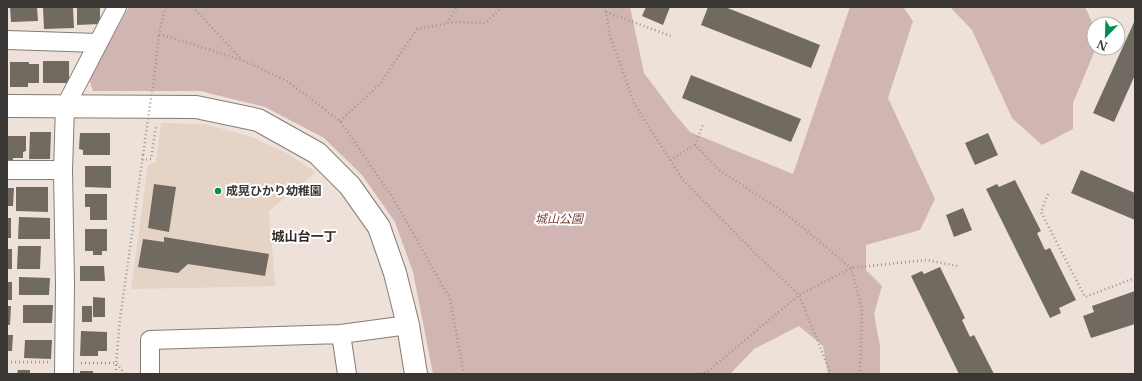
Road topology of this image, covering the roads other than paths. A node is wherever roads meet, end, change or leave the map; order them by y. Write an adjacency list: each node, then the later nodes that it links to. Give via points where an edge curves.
1 (117, 7): 3 (street)
2 (7, 40): 3 (street)
3 (98, 43): 5 (street)
4 (7, 106): 5 (street)
5 (65, 107): 7 (street); 8 (street, via 196,106 258,120 316,153 350,186 379,227 395,273)
6 (7, 170): 7 (street)
7 (63, 170): 10 (street)
8 (408, 325): 9 (street); 13 (street)
9 (341, 334): 11 (street, via 150,340); 12 (street)
10 (64, 374)
11 (150, 374)
12 (347, 374)
13 (416, 374)

